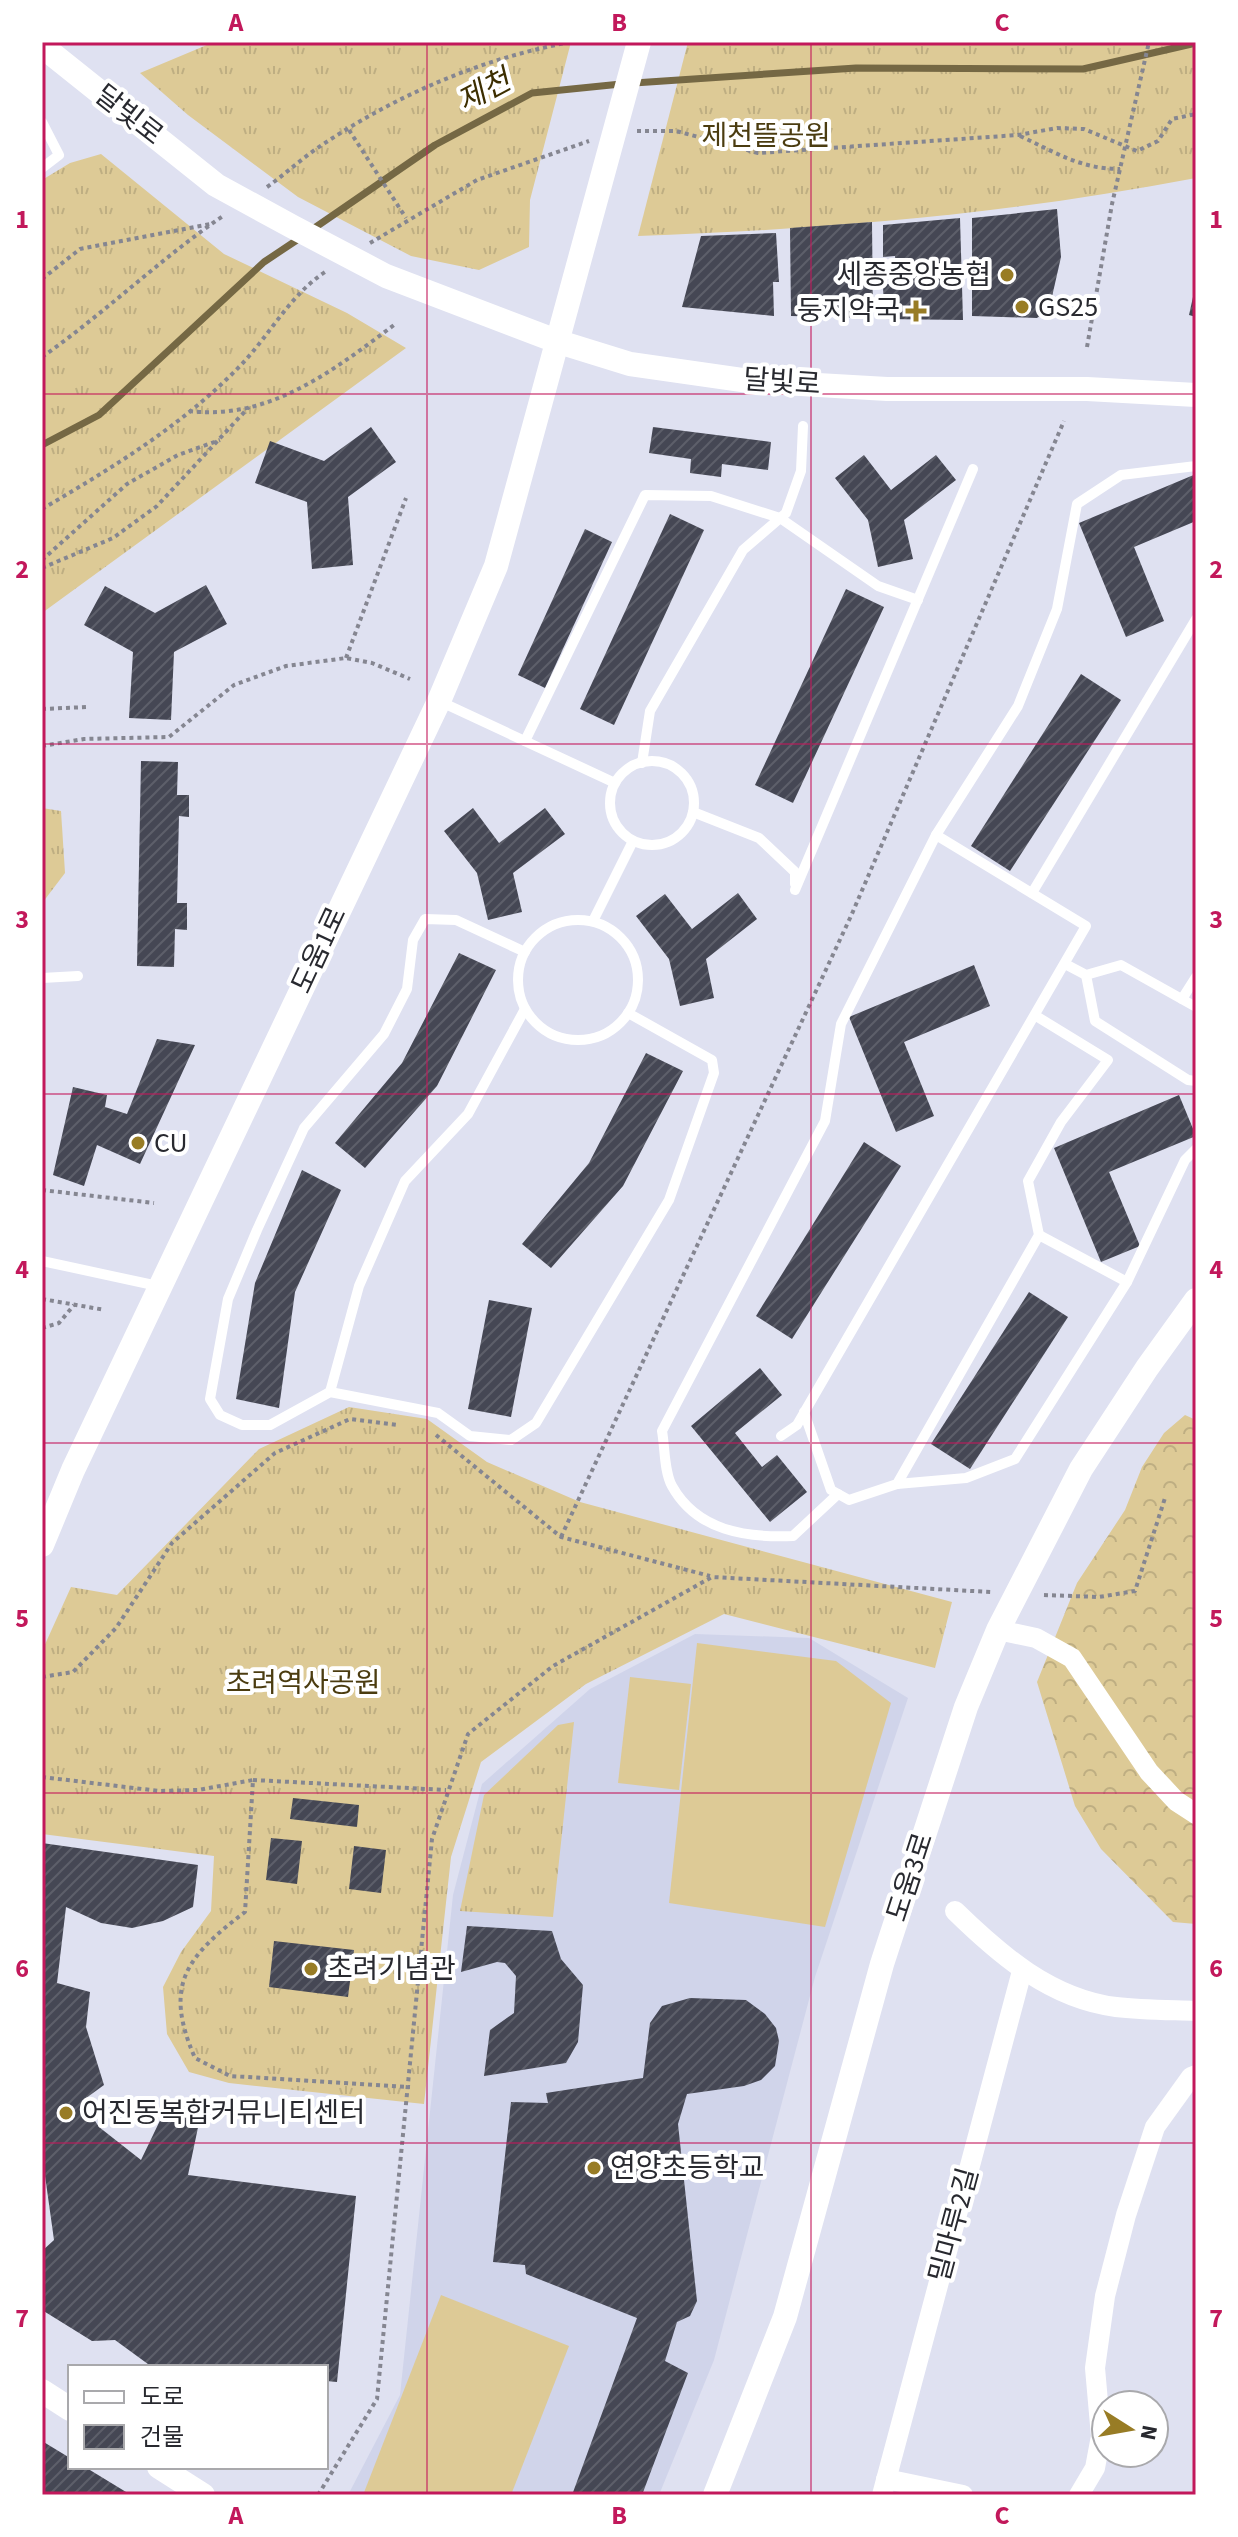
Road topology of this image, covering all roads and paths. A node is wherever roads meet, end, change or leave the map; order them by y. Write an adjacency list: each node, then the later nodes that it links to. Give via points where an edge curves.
1 (571, 42): 6 (path, via 471,67)
2 (639, 42): 16 (street, 도움1로)
3 (1149, 42): 8 (path)
4 (42, 46): 16 (street, 달빛로, via 216,185 386,276)
5 (42, 122): 9 (lane, via 59,155)
6 (349, 129): 10 (path); 12 (path)
7 (1018, 135): 8 (path, via 1066,161 1095,169)
8 (1121, 166): 17 (path)
9 (42, 168)
10 (257, 193)
11 (235, 209): 13 (path)
12 (406, 218)
13 (212, 224): 14 (path, via 80,249); 18 (path)
14 (42, 279)
15 (394, 325): 20 (path, via 317,382)
16 (559, 342): 19 (street, 달빛로, via 630,364 749,381); 35 (street, 도움1로, via 496,566)
17 (1087, 347)
18 (42, 357)
19 (1196, 395)
20 (249, 407): 21 (path); 24 (path)
21 (189, 411)
22 (1064, 421): 79 (path, via 851,916)
23 (803, 426): 28 (lane, via 801,471)
24 (222, 439): 29 (path, via 178,455 127,484); 30 (path, via 157,506 113,538)
25 (1196, 466): 43 (lane, via 1121,475 1077,504 1057,609 1018,706)
26 (973, 469): 31 (lane)
27 (406, 498): 33 (path)
28 (780, 518): 31 (lane, via 878,586); 38 (lane, via 711,496 645,495); 40 (lane, via 743,550 650,711)
29 (42, 560)
30 (42, 568)
31 (918, 600): 42 (lane, via 795,890 795,872 759,838)
32 (1196, 619): 45 (lane)
33 (346, 658): 34 (path); 39 (path, via 286,666 234,685 169,737 84,739)
34 (410, 679)
35 (439, 701): 38 (lane); 65 (street, 도움1로)
36 (87, 707): 37 (path)
37 (42, 709)
38 (525, 741): 41 (lane)
39 (42, 746)
40 (642, 763): 41 (lane); 42 (lane, via 677,769 693,793)
41 (615, 783): 44 (lane, via 614,822)
42 (693, 812): 44 (lane, via 672,840 646,845)
43 (936, 835): 45 (lane); 77 (lane, via 841,1024 825,1121 662,1431 671,1485 699,1520 758,1537 793,1536)
44 (633, 841): 46 (lane)
45 (1032, 893): 48 (lane, via 1086,926)
46 (593, 921): 47 (lane, via 554,925); 56 (lane, via 626,943 635,961 639,981)
47 (525, 952): 55 (lane, via 518,971); 71 (lane, via 456,920 425,919 413,940 407,989 384,1034 304,1128 257,1230 228,1299 210,1399 220,1415 242,1425 270,1425)
48 (1067, 965): 49 (lane); 57 (lane)
49 (1086, 975): 53 (lane, via 1121,965); 58 (lane, via 1095,1021)
50 (78, 976): 52 (lane)
51 (1196, 977): 53 (lane)
52 (42, 978)
53 (1182, 999): 54 (lane)
54 (1196, 1007)
55 (525, 1009): 56 (lane, via 537,1025 573,1041 611,1031); 71 (lane, via 468,1114 405,1181 359,1286)
56 (628, 1013): 71 (lane, via 712,1060 714,1073 669,1200 536,1423 511,1440 470,1436 438,1413)
57 (1036, 1016): 62 (lane, via 1108,1060 1061,1122 1028,1181); 72 (lane)
58 (1196, 1081)
59 (1196, 1149): 64 (lane, via 1185,1160)
60 (42, 1190): 61 (path)
61 (154, 1203)
62 (1039, 1235): 64 (lane); 76 (lane)
63 (42, 1261): 65 (lane)
64 (1127, 1282): 76 (lane, via 1015,1459 966,1478)
65 (160, 1287): 80 (street, 도움1로)
66 (42, 1299): 68 (path)
67 (1196, 1300): 84 (street, 도움3로, via 1081,1469)
68 (74, 1305): 69 (path); 70 (path, via 59,1323)
69 (105, 1310)
70 (42, 1328)
71 (330, 1392)
72 (804, 1412): 75 (lane); 77 (lane, via 831,1490)
73 (412, 1426): 85 (path, via 350,1419 275,1453 172,1543 116,1628 73,1672)
74 (428, 1428): 79 (path)
75 (781, 1436)
76 (897, 1484): 77 (lane, via 849,1500)
77 (838, 1494)
78 (1165, 1498): 83 (path, via 1135,1591)
79 (561, 1537): 81 (path)
80 (42, 1545)
81 (712, 1577): 82 (path); 88 (path, via 553,1666 468,1734)
82 (982, 1592)
83 (1099, 1597)
84 (998, 1630): 89 (street, via 1036,1638 1072,1658 1149,1772); 101 (street, 도움3로, via 966,1707 882,1964 785,2317)
85 (44, 1676)
86 (42, 1777): 87 (path, via 159,1791)
87 (253, 1780): 88 (path); 94 (path, via 245,1912 198,1951 179,1992 184,2033 195,2058 230,2076)
88 (446, 1790): 94 (path, via 432,1839)
89 (1196, 1814)
90 (955, 1911): 91 (street)
91 (1022, 1971): 92 (street, via 1114,2007); 98 (street, 밀마루2길)
92 (1196, 2011)
93 (1196, 2075): 103 (street, via 1155,2127 1126,2215 1105,2296 1095,2368 1101,2436 1095,2468)
94 (410, 2087): 100 (path, via 377,2399)
95 (42, 2391): 96 (street)
96 (68, 2408)
97 (162, 2469): 99 (street)
98 (884, 2487): 102 (street, 밀마루2길)
99 (203, 2495)
100 (318, 2495)
101 (715, 2495)
102 (963, 2495)
103 (1079, 2495)

